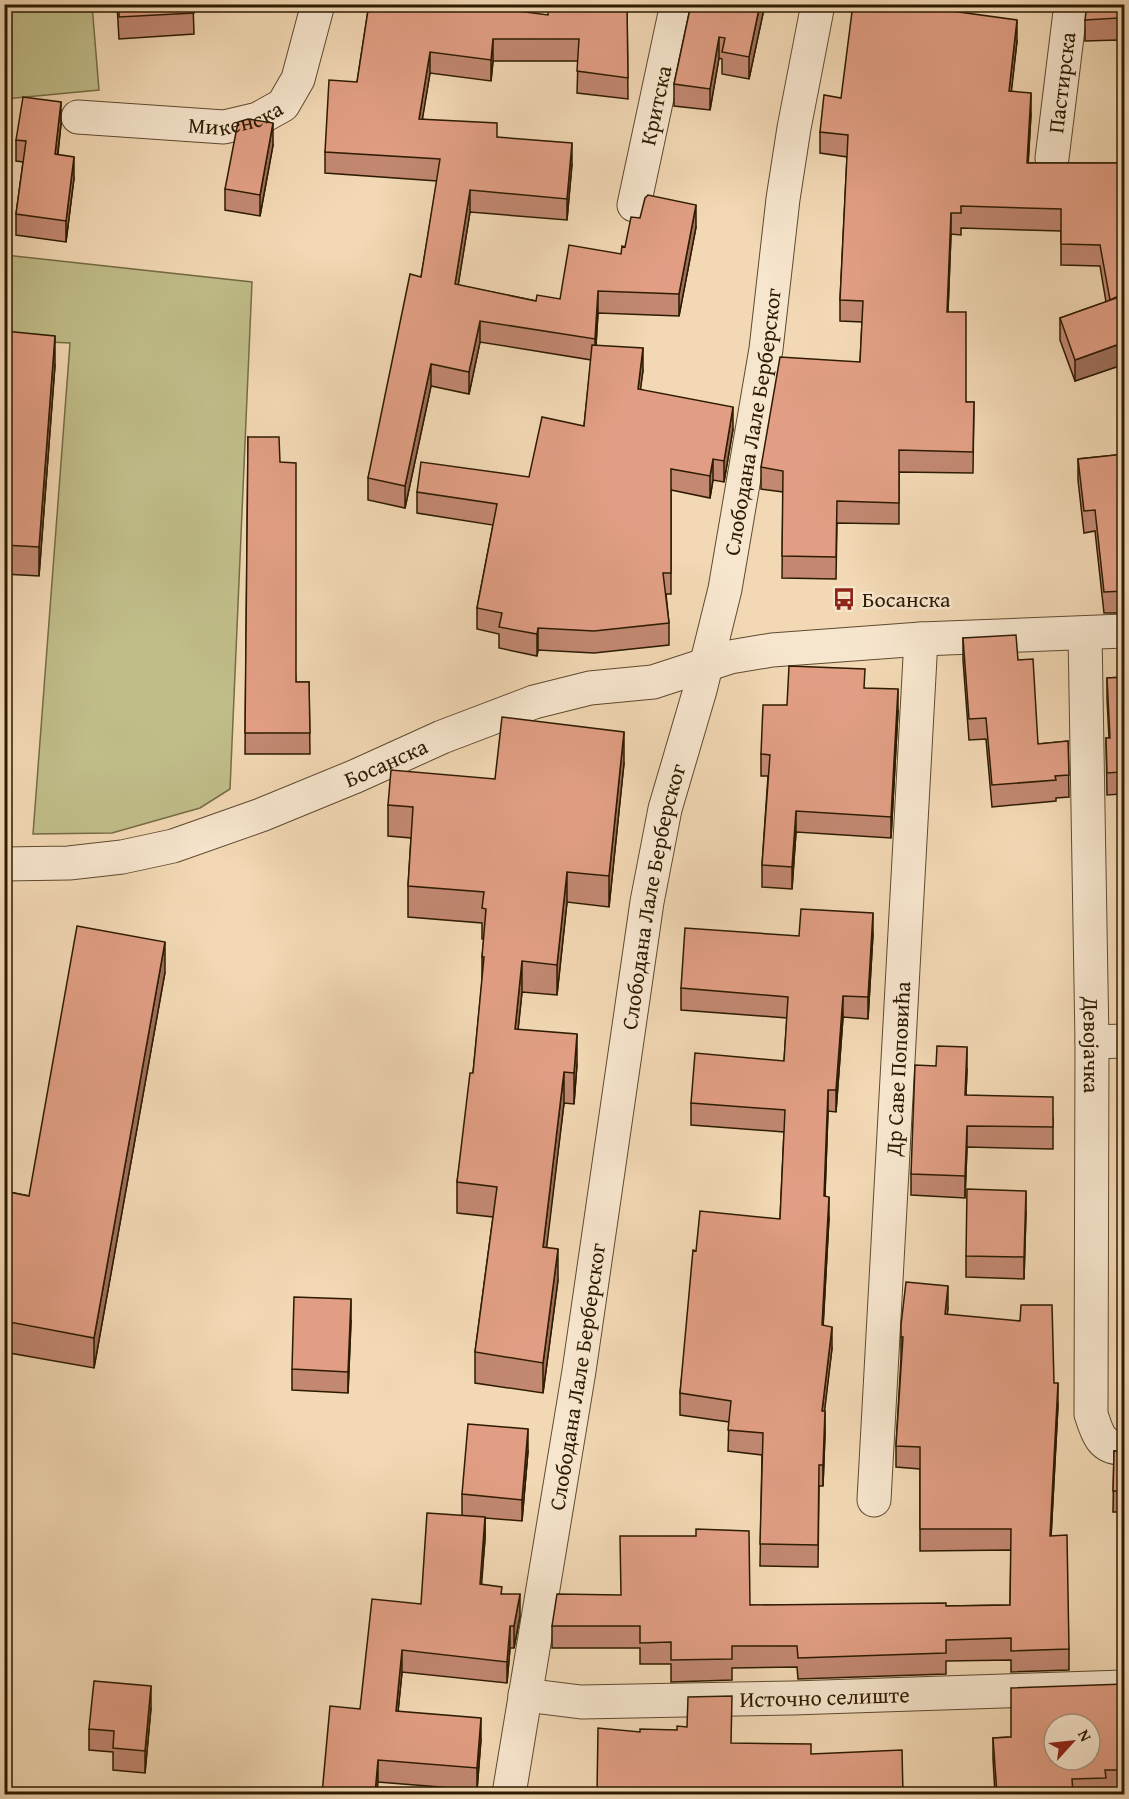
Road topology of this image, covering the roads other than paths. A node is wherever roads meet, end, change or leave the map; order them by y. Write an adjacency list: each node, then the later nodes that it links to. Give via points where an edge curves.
1 (318, 4): 5 (street, Микенска, via 298,79 283,105 258,119 224,127)
2 (678, 4): 7 (street, Критска)
3 (818, 4): 11 (street, Слободана Лале Берберског, via 783,199 766,349 725,589)
4 (1071, 4): 6 (street, Пастирска)
5 (78, 117)
6 (1052, 158)
7 (634, 205)
8 (1125, 632): 9 (street, Босанска)
9 (1085, 633): 10 (street, Босанска); 14 (street, Девојачка)
10 (921, 639): 11 (street, Босанска, via 772,650); 16 (street, Др Саве Поповића)
11 (706, 665): 12 (street, Босанска, via 653,682 590,688 534,702 261,815 173,846 69,863); 18 (street, Слободана Лале Берберског, via 665,809 647,902 579,1371)
12 (4, 864)
13 (1125, 1041): 14 (street)
14 (1092, 1042): 15 (street, Девојачка, via 1090,1414 1098,1436)
15 (1119, 1448)
16 (874, 1500)
17 (1125, 1687): 18 (street, Источно селиште, via 605,1702 568,1702)
18 (525, 1695): 19 (street, Слободана Лале Берберског)
19 (508, 1794)

